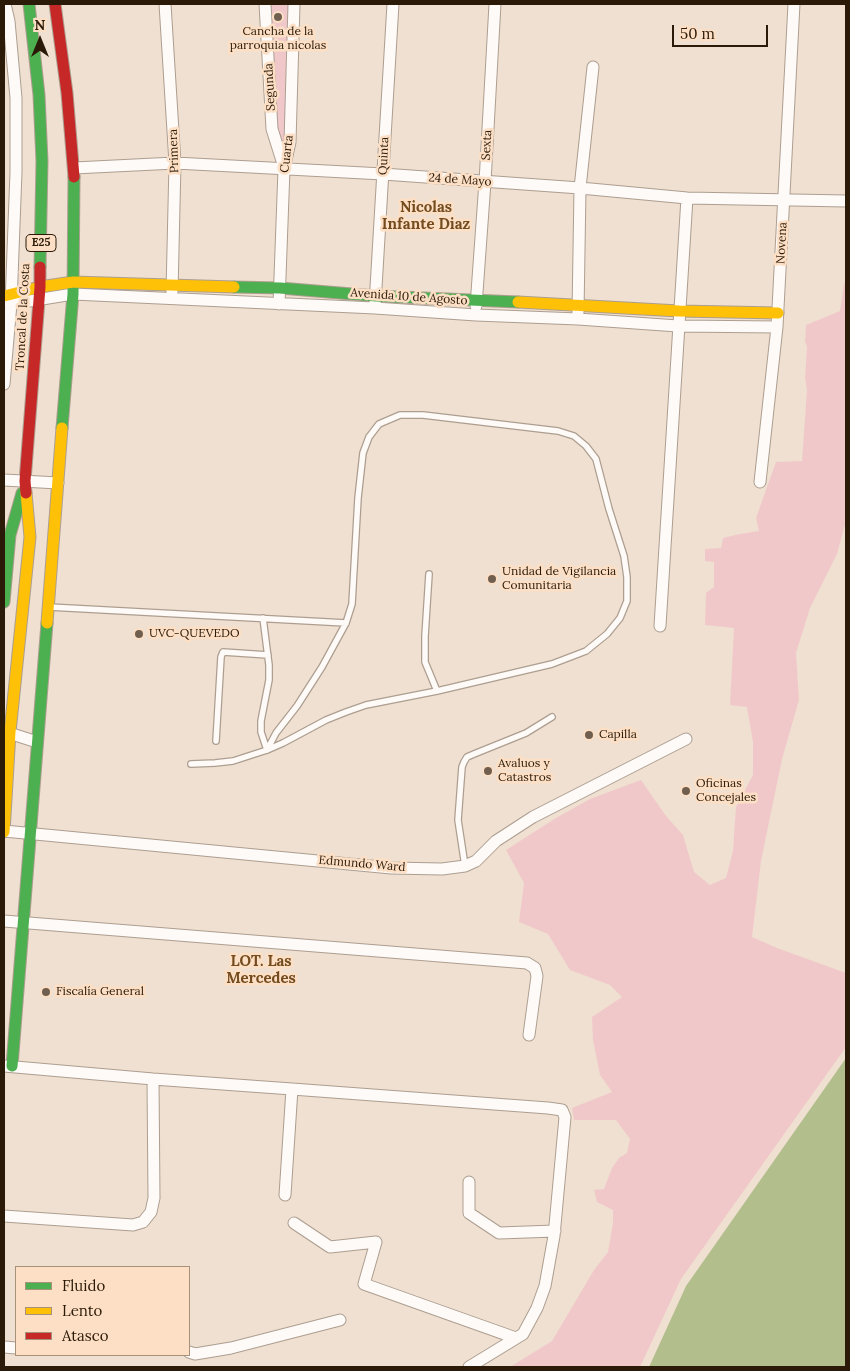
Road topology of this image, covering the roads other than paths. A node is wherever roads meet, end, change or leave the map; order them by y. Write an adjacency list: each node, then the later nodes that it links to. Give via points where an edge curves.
1 (6, 4): 25 (street, via 16,98 16,172)
2 (29, 4): 21 (main road, Troncal de la Costa / E25, via 42,161)
3 (55, 4): 12 (main road)
4 (165, 4): 11 (street, Primera)
5 (265, 4): 13 (street, Segunda, via 272,129)
6 (294, 4): 13 (street, Cuarta, via 290,142)
7 (393, 4): 14 (street, Quinta)
8 (495, 4): 15 (street, Sexta)
9 (794, 4): 18 (street, Novena)
10 (593, 68): 16 (street)
11 (175, 163): 12 (street, 24 de Mayo); 13 (street, 24 de Mayo); 20 (street, Primera)
12 (74, 168): 22 (main road)
13 (284, 169): 14 (street, 24 de Mayo); 23 (street, Cuarta)
14 (383, 174): 15 (street, 24 de Mayo); 24 (street, Quinta)
15 (486, 182): 16 (street, 24 de Mayo); 27 (street, Sexta)
16 (580, 188): 17 (street, 24 de Mayo); 30 (street)
17 (687, 198): 18 (street, 24 de Mayo); 32 (street)
18 (784, 199): 19 (street, 24 de Mayo); 33 (street, Novena)
19 (846, 201)
20 (172, 285): 22 (main road, Avenida 10 de Agosto); 23 (main road, Avenida 10 de Agosto); 26 (street, Primera)
21 (40, 287): 22 (main road, Avenida 10 de Agosto); 25 (main road, Avenida 10 de Agosto); 28 (main road, Troncal de la Costa / E25)
22 (73, 288): 26 (street, Avenida 10 de Agosto); 28 (street, Avenida 10 de Agosto); 42 (main road)
23 (280, 288): 24 (main road, Avenida 10 de Agosto); 29 (street, Cuarta)
24 (376, 296): 27 (main road, Avenida 10 de Agosto); 31 (street, Quinta)
25 (7, 299): 28 (street, Avenida 10 de Agosto); 38 (street)
26 (172, 299): 29 (street, Avenida 10 de Agosto)
27 (476, 299): 30 (main road, Avenida 10 de Agosto); 34 (street, Sexta)
28 (40, 300): 40 (main road, Troncal de la Costa / E25)
29 (279, 304): 31 (street, Avenida 10 de Agosto)
30 (578, 305): 32 (main road, Avenida 10 de Agosto); 35 (street)
31 (375, 308): 34 (street, Avenida 10 de Agosto)
32 (679, 311): 33 (main road, Avenida 10 de Agosto); 36 (street)
33 (778, 313): 37 (street, Novena)
34 (476, 315): 35 (street, Avenida 10 de Agosto)
35 (578, 319): 36 (street, Avenida 10 de Agosto)
36 (678, 326): 37 (street, Avenida 10 de Agosto); 48 (street)
37 (777, 327): 41 (street, Novena)
38 (4, 384)
39 (4, 480): 40 (street)
40 (25, 481): 42 (street); 44 (main road, Troncal de la Costa / E25, via 10,535); 52 (main road, Troncal de la Costa / E25, via 30,537)
41 (760, 482)
42 (58, 484): 45 (main road)
43 (429, 574): 50 (lane, via 424,662)
44 (4, 602)
45 (48, 607): 46 (lane); 55 (main road)
46 (263, 618): 47 (lane); 49 (lane)
47 (346, 623): 50 (lane, via 352,604 363,452 379,424 400,415 423,415 558,431 574,436 596,459 624,556 627,601 620,618 586,651 552,664); 57 (lane, via 322,667)
48 (660, 626)
49 (268, 655): 54 (lane, via 223,652); 57 (lane, via 269,680 261,721)
50 (437, 691): 57 (lane, via 366,705 326,720)
51 (552, 717): 61 (lane, via 526,733 467,757 464,762 458,820)
52 (7, 732): 55 (street); 56 (main road, Troncal de la Costa / E25)
53 (686, 739): 61 (street, Edmundo Ward, via 533,817)
54 (216, 741)
55 (37, 742): 56 (street); 60 (main road)
56 (7, 748): 59 (main road, Troncal de la Costa / E25)
57 (267, 750): 58 (lane, via 233,761)
58 (191, 764)
59 (4, 832): 60 (street, Edmundo Ward)
60 (30, 833): 61 (street, Edmundo Ward, via 391,868); 63 (main road)
61 (465, 866)
62 (4, 921): 63 (street)
63 (23, 922): 64 (street, via 527,963 535,968 537,976); 65 (main road)
64 (529, 1035)
65 (8, 1066): 66 (street)
66 (153, 1079): 67 (street); 70 (street, via 154,1198 143,1222)
67 (292, 1089): 69 (street); 72 (street, via 562,1110)
68 (469, 1182): 72 (street, via 469,1213 499,1233)
69 (285, 1195)
70 (4, 1216)
71 (294, 1223): 74 (street, via 330,1247 376,1242 364,1284)
72 (555, 1231): 74 (street, via 545,1286 537,1308 523,1334)
73 (340, 1320): 75 (street, via 231,1348)
74 (516, 1338): 76 (street)
75 (190, 1352)
76 (469, 1367)

